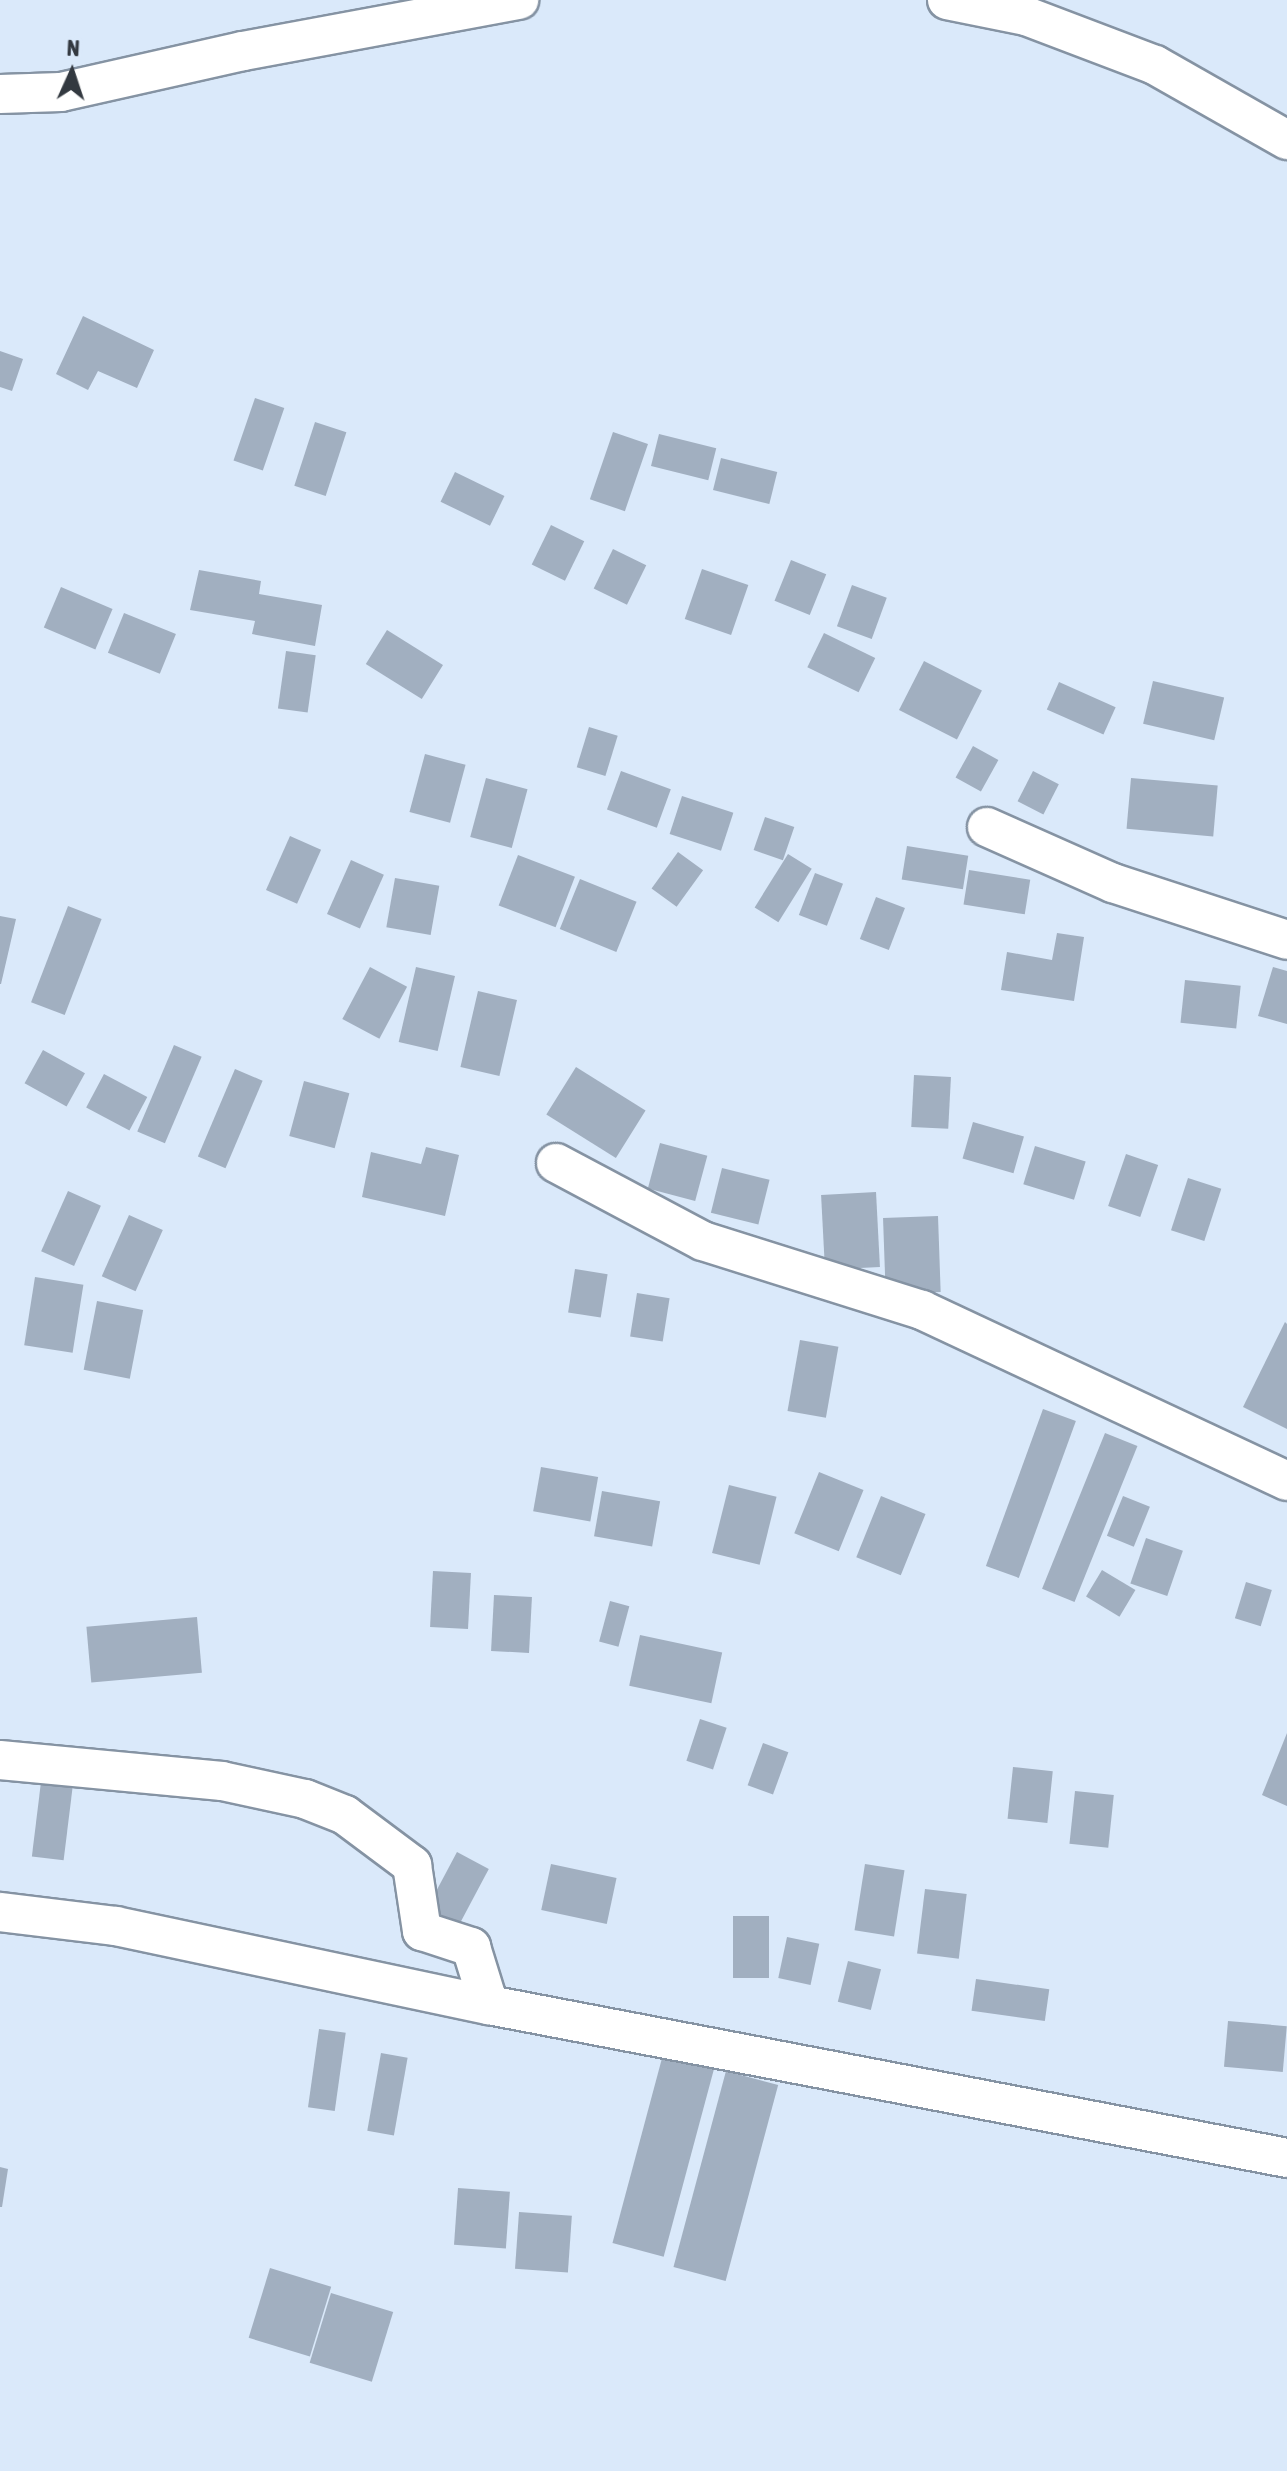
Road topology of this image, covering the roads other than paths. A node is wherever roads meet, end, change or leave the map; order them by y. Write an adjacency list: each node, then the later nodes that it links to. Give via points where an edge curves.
1 (519, 0): 3 (street, via 243,51 61,92)
2 (947, 0): 4 (street, via 1026,16 1155,65)
3 (0, 94)
4 (1287, 140)
5 (987, 827): 6 (street, via 1113,883)
6 (1287, 940)
7 (556, 1163): 8 (street, via 703,1241 922,1310)
8 (1287, 1481)
9 (0, 1760): 11 (street, via 222,1781 305,1799 345,1815 412,1865 422,1931 471,1947)
10 (0, 1912): 11 (street, via 116,1926)
11 (489, 2005): 12 (street)
12 (1287, 2158)

